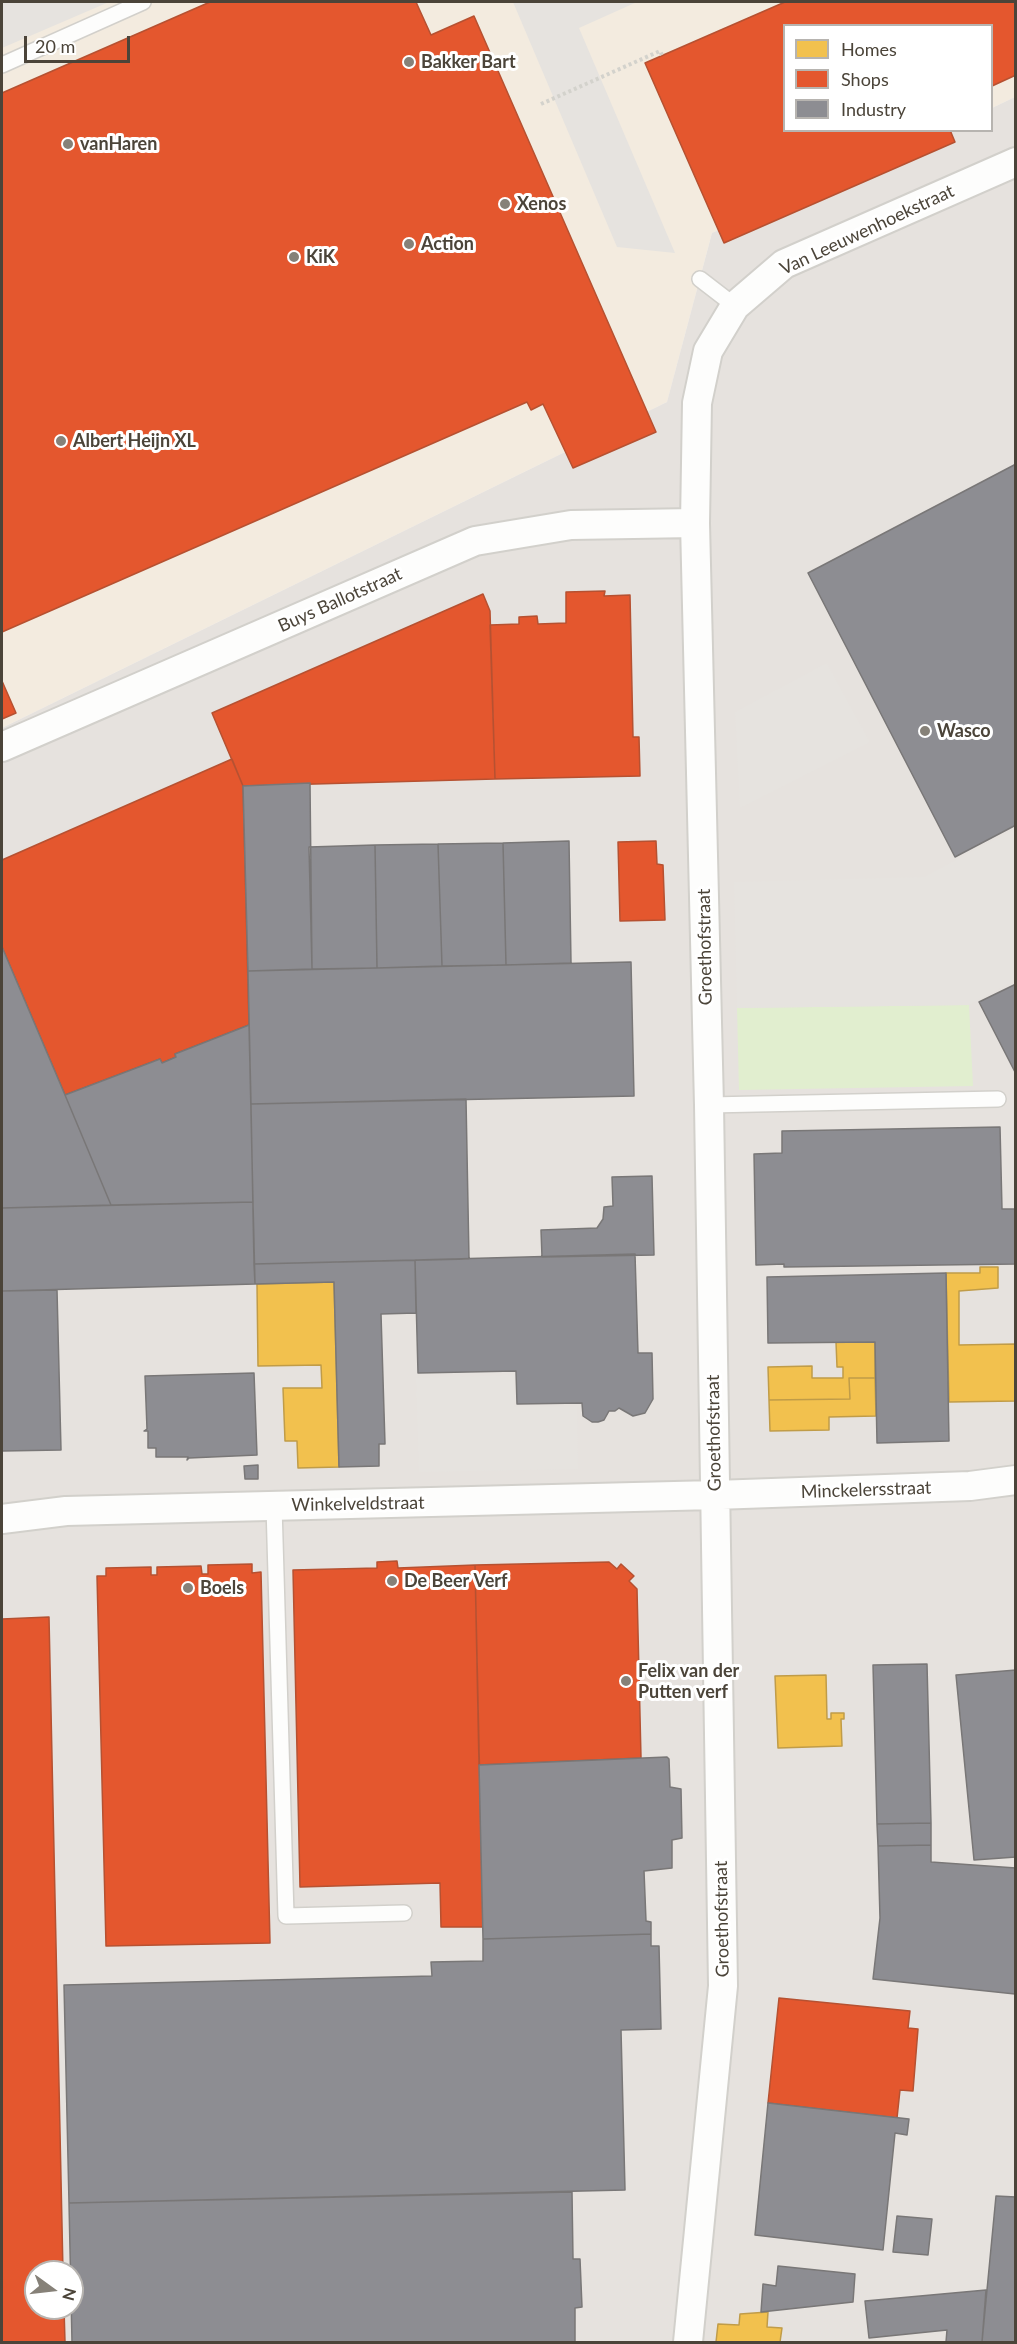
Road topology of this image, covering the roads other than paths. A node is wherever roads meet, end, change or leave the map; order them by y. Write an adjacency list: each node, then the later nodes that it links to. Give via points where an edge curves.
1 (143, 2): 2 (lane)
2 (113, 8): 3 (lane)
3 (2, 65)
4 (1016, 162): 6 (street, Van Leeuwenhoekstraat, via 784,264)
5 (700, 279): 6 (lane)
6 (735, 306): 7 (street, Van Leeuwenhoekstraat, via 708,351 697,403)
7 (695, 523): 8 (street, Buys Ballotstraat, via 571,525 476,541); 10 (street, Groethofstraat)
8 (2, 747)
9 (998, 1099): 10 (lane)
10 (709, 1105): 12 (street, Groethofstraat)
11 (1016, 1480): 12 (street, Minckelersstraat, via 970,1486)
12 (716, 1495): 13 (street, Winkelveldstraat); 16 (street, Groethofstraat, via 723,1986)
13 (274, 1506): 14 (street, Winkelveldstraat, via 66,1511); 15 (lane, via 286,1916)
14 (2, 1519)
15 (404, 1913)
16 (688, 2343)

